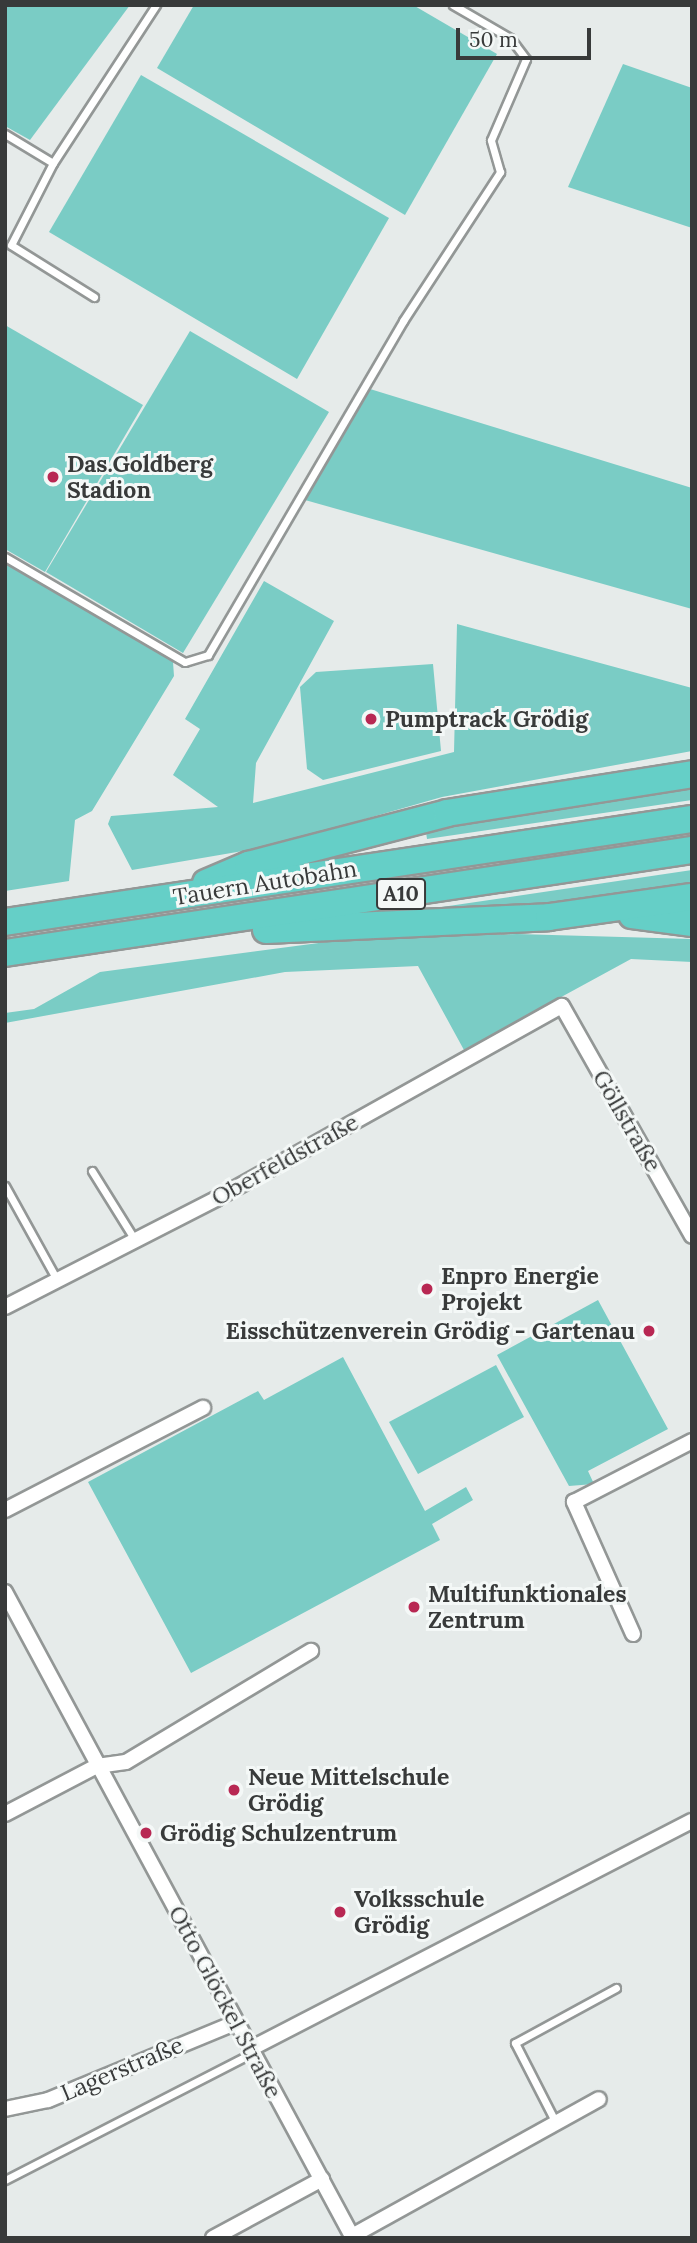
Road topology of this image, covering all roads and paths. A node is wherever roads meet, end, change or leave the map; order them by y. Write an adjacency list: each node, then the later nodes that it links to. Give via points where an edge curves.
1 (156, 5): 4 (lane)
2 (453, 5): 6 (lane, via 510,38 526,59 491,140 500,172 403,321 208,655 186,662)
3 (5, 134): 4 (lane)
4 (53, 163): 5 (lane, via 11,245)
5 (94, 297)
6 (5, 557)
7 (686, 772): 10 (highway, via 447,813 248,864)
8 (692, 819): 10 (highway, Tauern Autobahn / A10)
9 (692, 850): 15 (highway, Tauern Autobahn / A10)
10 (176, 897): 13 (highway, Tauern Autobahn / A10)
11 (692, 897): 12 (highway)
12 (599, 911): 14 (highway); 15 (highway, via 330,925 186,942)
13 (5, 922)
14 (692, 923)
15 (111, 937): 16 (highway, Tauern Autobahn / A10)
16 (5, 953)
17 (562, 1006): 20 (street, Göllstraße); 21 (street, Oberfeldstraße)
18 (92, 1171): 21 (lane)
19 (5, 1186): 22 (lane)
20 (692, 1236)
21 (135, 1240): 22 (street, Oberfeldstraße)
22 (57, 1281): 23 (street, Oberfeldstraße)
23 (6, 1305)
24 (203, 1408): 26 (street)
25 (692, 1441): 28 (street, via 574,1502)
26 (5, 1510)
27 (5, 1592): 30 (street, Otto Glöckel Straße)
28 (633, 1634)
29 (311, 1651): 30 (street, via 126,1762)
30 (97, 1766): 31 (street); 34 (street, Otto Glöckel Straße)
31 (5, 1814)
32 (692, 1821): 35 (street)
33 (616, 1988): 38 (lane, via 515,2043)
34 (237, 2022): 35 (street, Otto Glöckel Straße); 37 (street, Lagerstraße, via 48,2100)
35 (251, 2051): 39 (street, Otto Glöckel Straße); 40 (lane)
36 (598, 2099): 38 (street)
37 (5, 2109)
38 (556, 2123): 41 (street)
39 (321, 2179): 41 (street, Otto Glöckel Straße); 42 (street)
40 (5, 2180)
41 (353, 2237)
42 (213, 2238)

